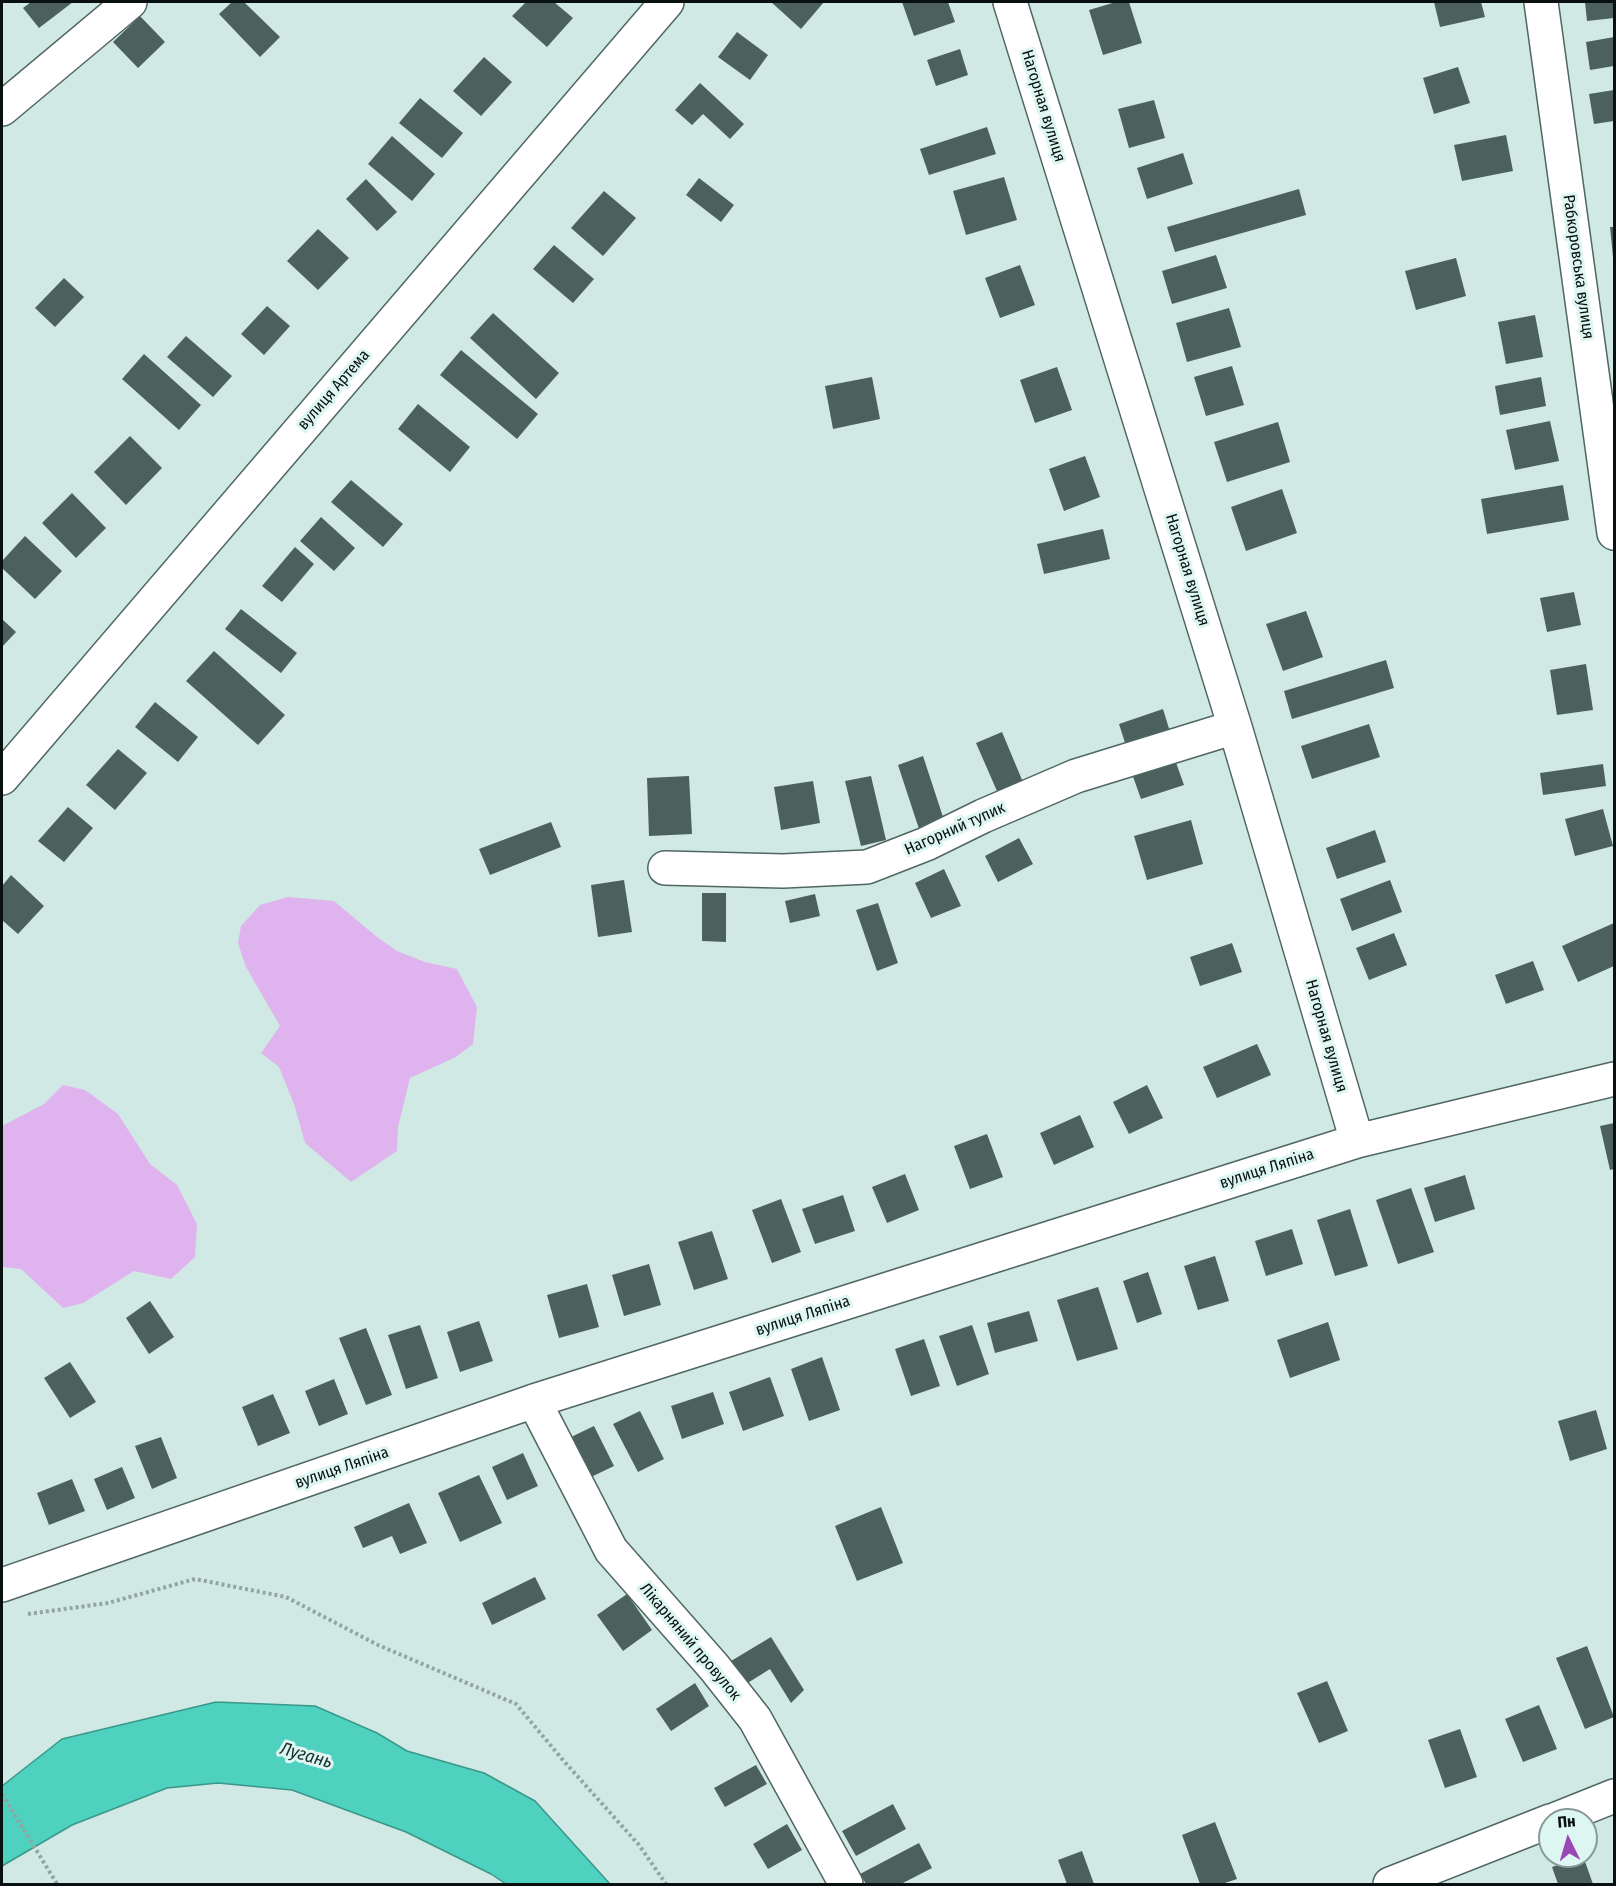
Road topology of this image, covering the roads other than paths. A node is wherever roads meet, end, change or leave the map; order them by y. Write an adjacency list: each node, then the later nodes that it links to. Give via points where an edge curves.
1 (130, 2): 5 (street)
2 (667, 2): 9 (street, вулиця Артема)
3 (1010, 2): 8 (street, Нагорная вулиця)
4 (1541, 2): 6 (street, Рабкоровська вулиця)
5 (2, 109)
6 (1607, 424): 7 (street, Рабкоровська вулиця)
7 (1614, 533)
8 (1235, 727): 10 (street, Нагорний тупик, via 1076,776 867,867 783,872); 12 (street, Нагорная вулиця)
9 (2, 778)
10 (665, 868)
11 (1614, 1079): 12 (street, вулиця Ляпіна)
12 (1357, 1141): 13 (street, вулиця Ляпіна)
13 (534, 1401): 14 (street, вулиця Ляпіна); 18 (street, Лікарняний провулок, via 610,1550 714,1667 754,1719)
14 (2, 1585)
15 (1614, 1796): 16 (street)
16 (1584, 1808)
17 (1538, 1826): 19 (street)
18 (846, 1884)
19 (1390, 1884)

